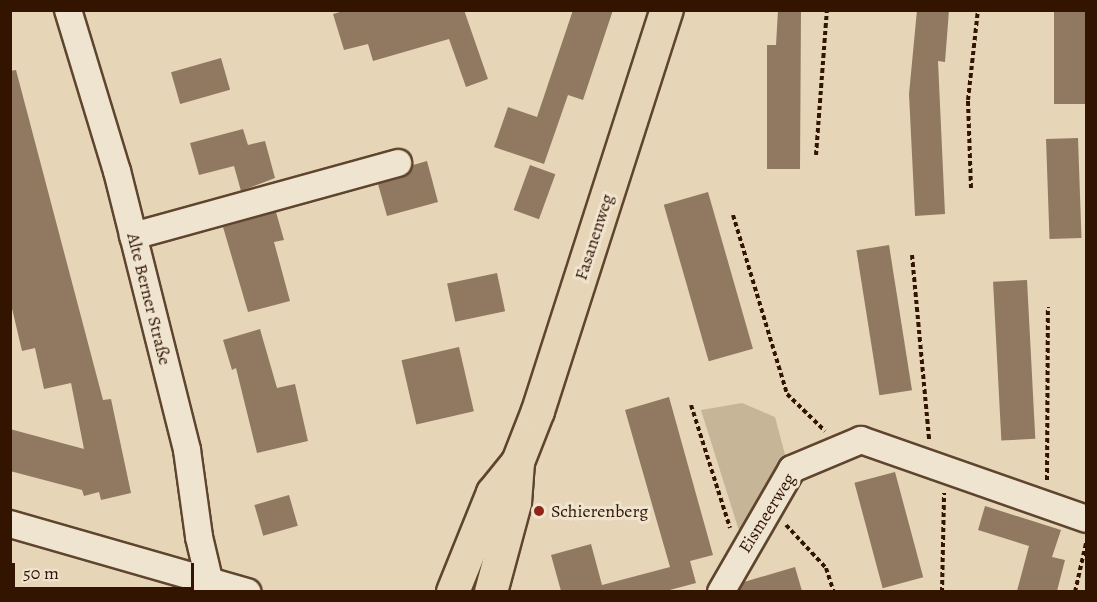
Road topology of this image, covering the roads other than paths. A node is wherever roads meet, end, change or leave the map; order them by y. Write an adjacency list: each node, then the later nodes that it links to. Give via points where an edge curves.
1 (68, 10): 4 (street, Alte Berner Straße)
2 (667, 10): 5 (main road, Fasanenweg, via 538,411)
3 (398, 163): 4 (street)
4 (133, 236): 8 (street, Alte Berner Straße, via 187,450 199,537)
5 (518, 462): 10 (main road, Fasanenweg, via 493,493); 11 (main road, Fasanenweg, via 515,503)
6 (1086, 519): 12 (street, Eismeerweg, via 861,440 792,470)
7 (10, 524): 8 (street)
8 (211, 586): 9 (street)
9 (247, 591)
10 (453, 591)
11 (491, 591)
12 (721, 591)

